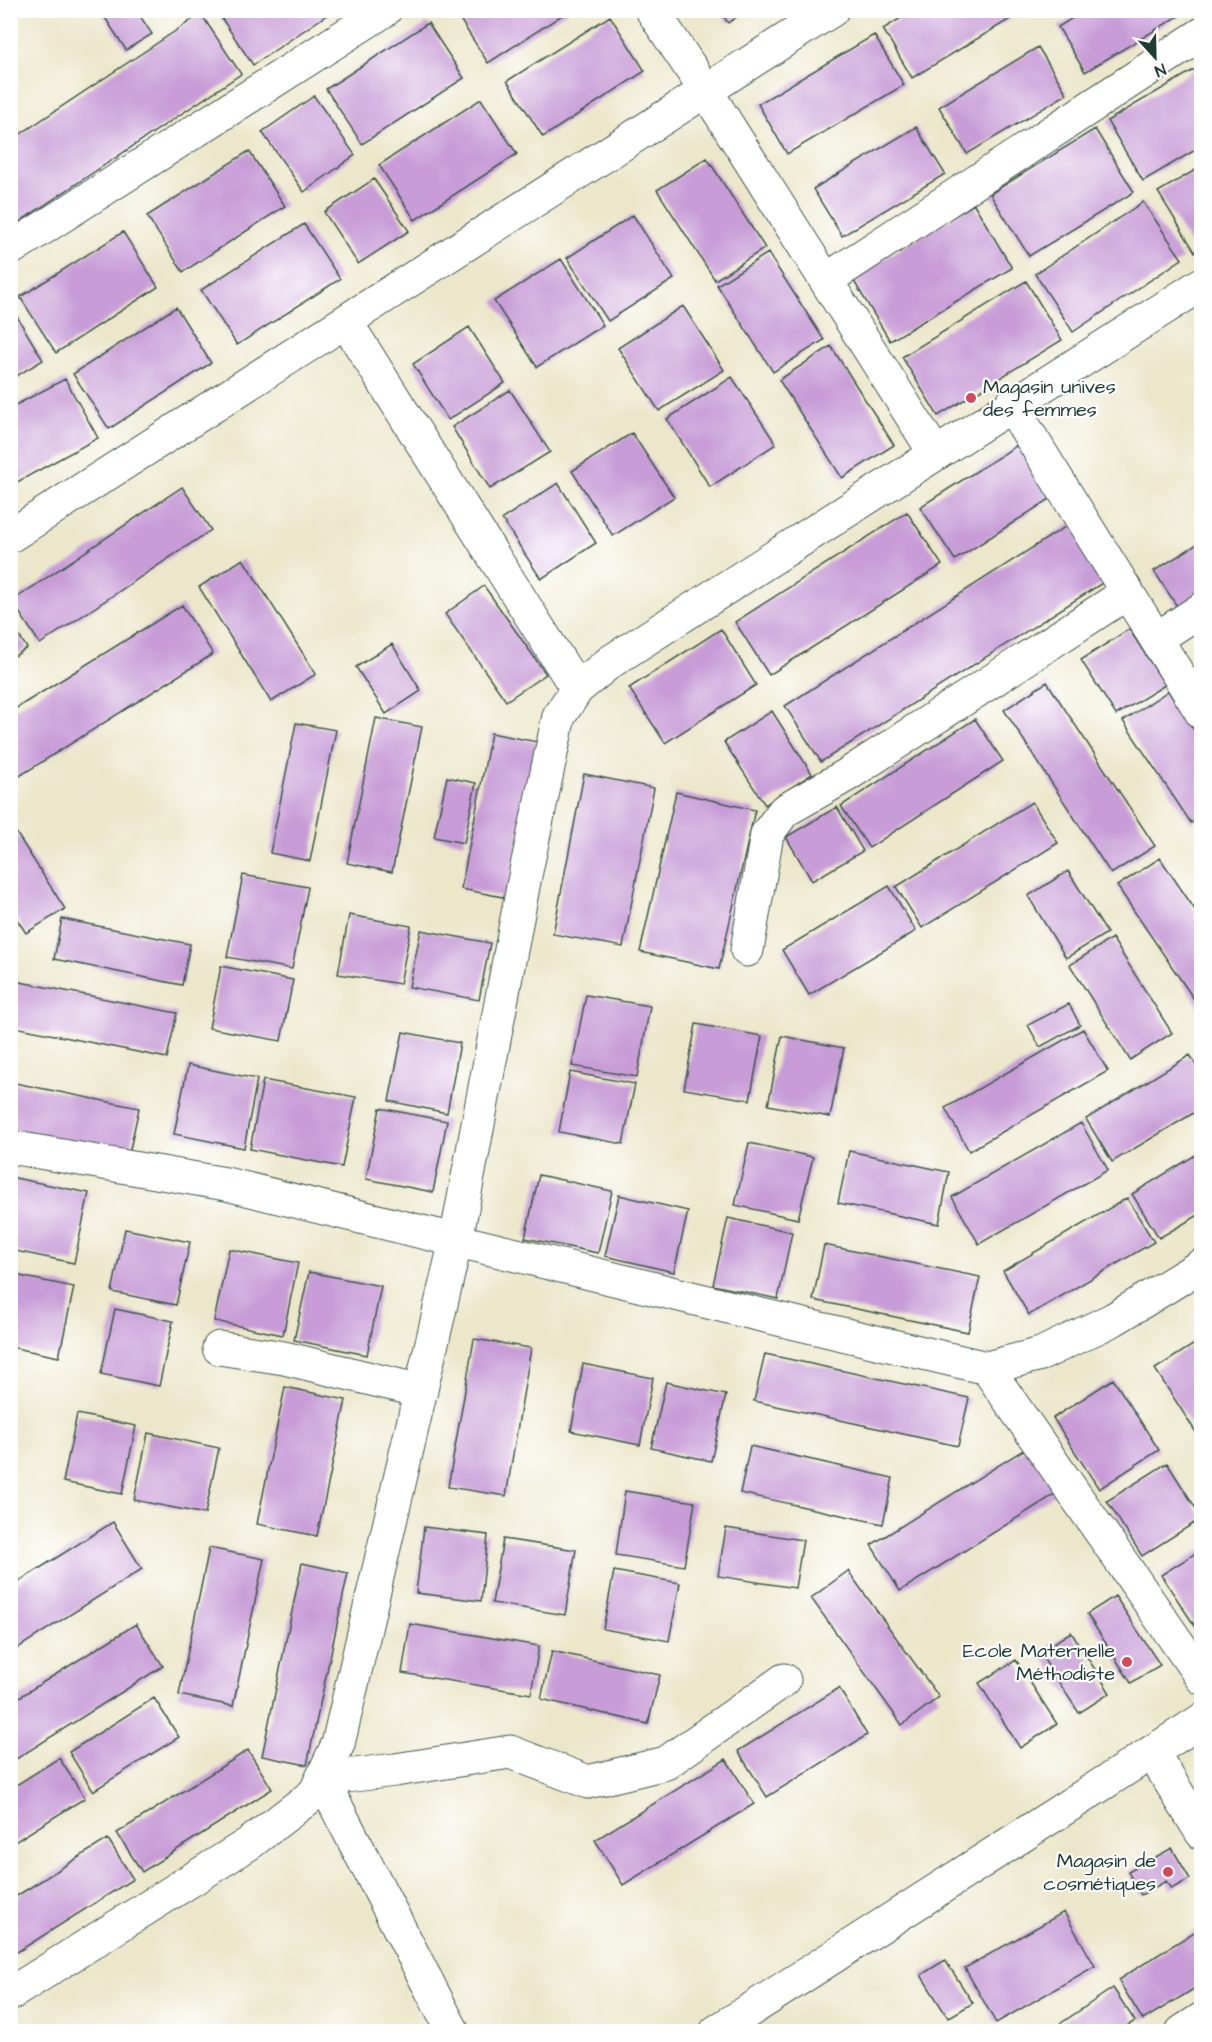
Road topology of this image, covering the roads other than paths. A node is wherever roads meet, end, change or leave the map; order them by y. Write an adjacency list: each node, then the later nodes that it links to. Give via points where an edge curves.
1 (385, 10): 6 (street)
2 (652, 10): 5 (street)
3 (832, 10): 5 (street)
4 (1202, 34): 7 (street)
5 (706, 91): 7 (street); 9 (street)
6 (10, 249)
7 (826, 280): 11 (street)
8 (1202, 284): 10 (street)
9 (346, 322): 12 (street); 16 (street)
10 (1011, 405): 11 (street); 13 (street)
11 (935, 453): 16 (street, via 620,656)
12 (10, 536)
13 (1127, 593): 15 (street); 18 (street, via 847,775 784,811 767,834)
14 (1202, 609): 15 (street)
15 (1156, 639): 17 (street)
16 (577, 689): 20 (street, via 559,716)
17 (1202, 713)
18 (747, 950)
19 (10, 1147): 20 (street, via 226,1184)
20 (456, 1240): 23 (street); 24 (street)
21 (1202, 1265): 23 (street, via 1114,1319 1041,1354)
22 (219, 1348): 24 (street, via 284,1358)
23 (987, 1368): 25 (street)
24 (420, 1391): 29 (street, via 338,1744)
25 (1202, 1678)
26 (784, 1680): 29 (street, via 666,1763 588,1782 510,1752)
27 (1202, 1720): 28 (street)
28 (1152, 1752): 30 (street); 34 (street)
29 (322, 1779): 31 (street, via 315,1793 250,1843); 33 (street)
30 (1202, 1833)
31 (10, 1994)
32 (1202, 2019): 35 (street)
33 (453, 2031)
34 (716, 2031)
35 (1182, 2031)

